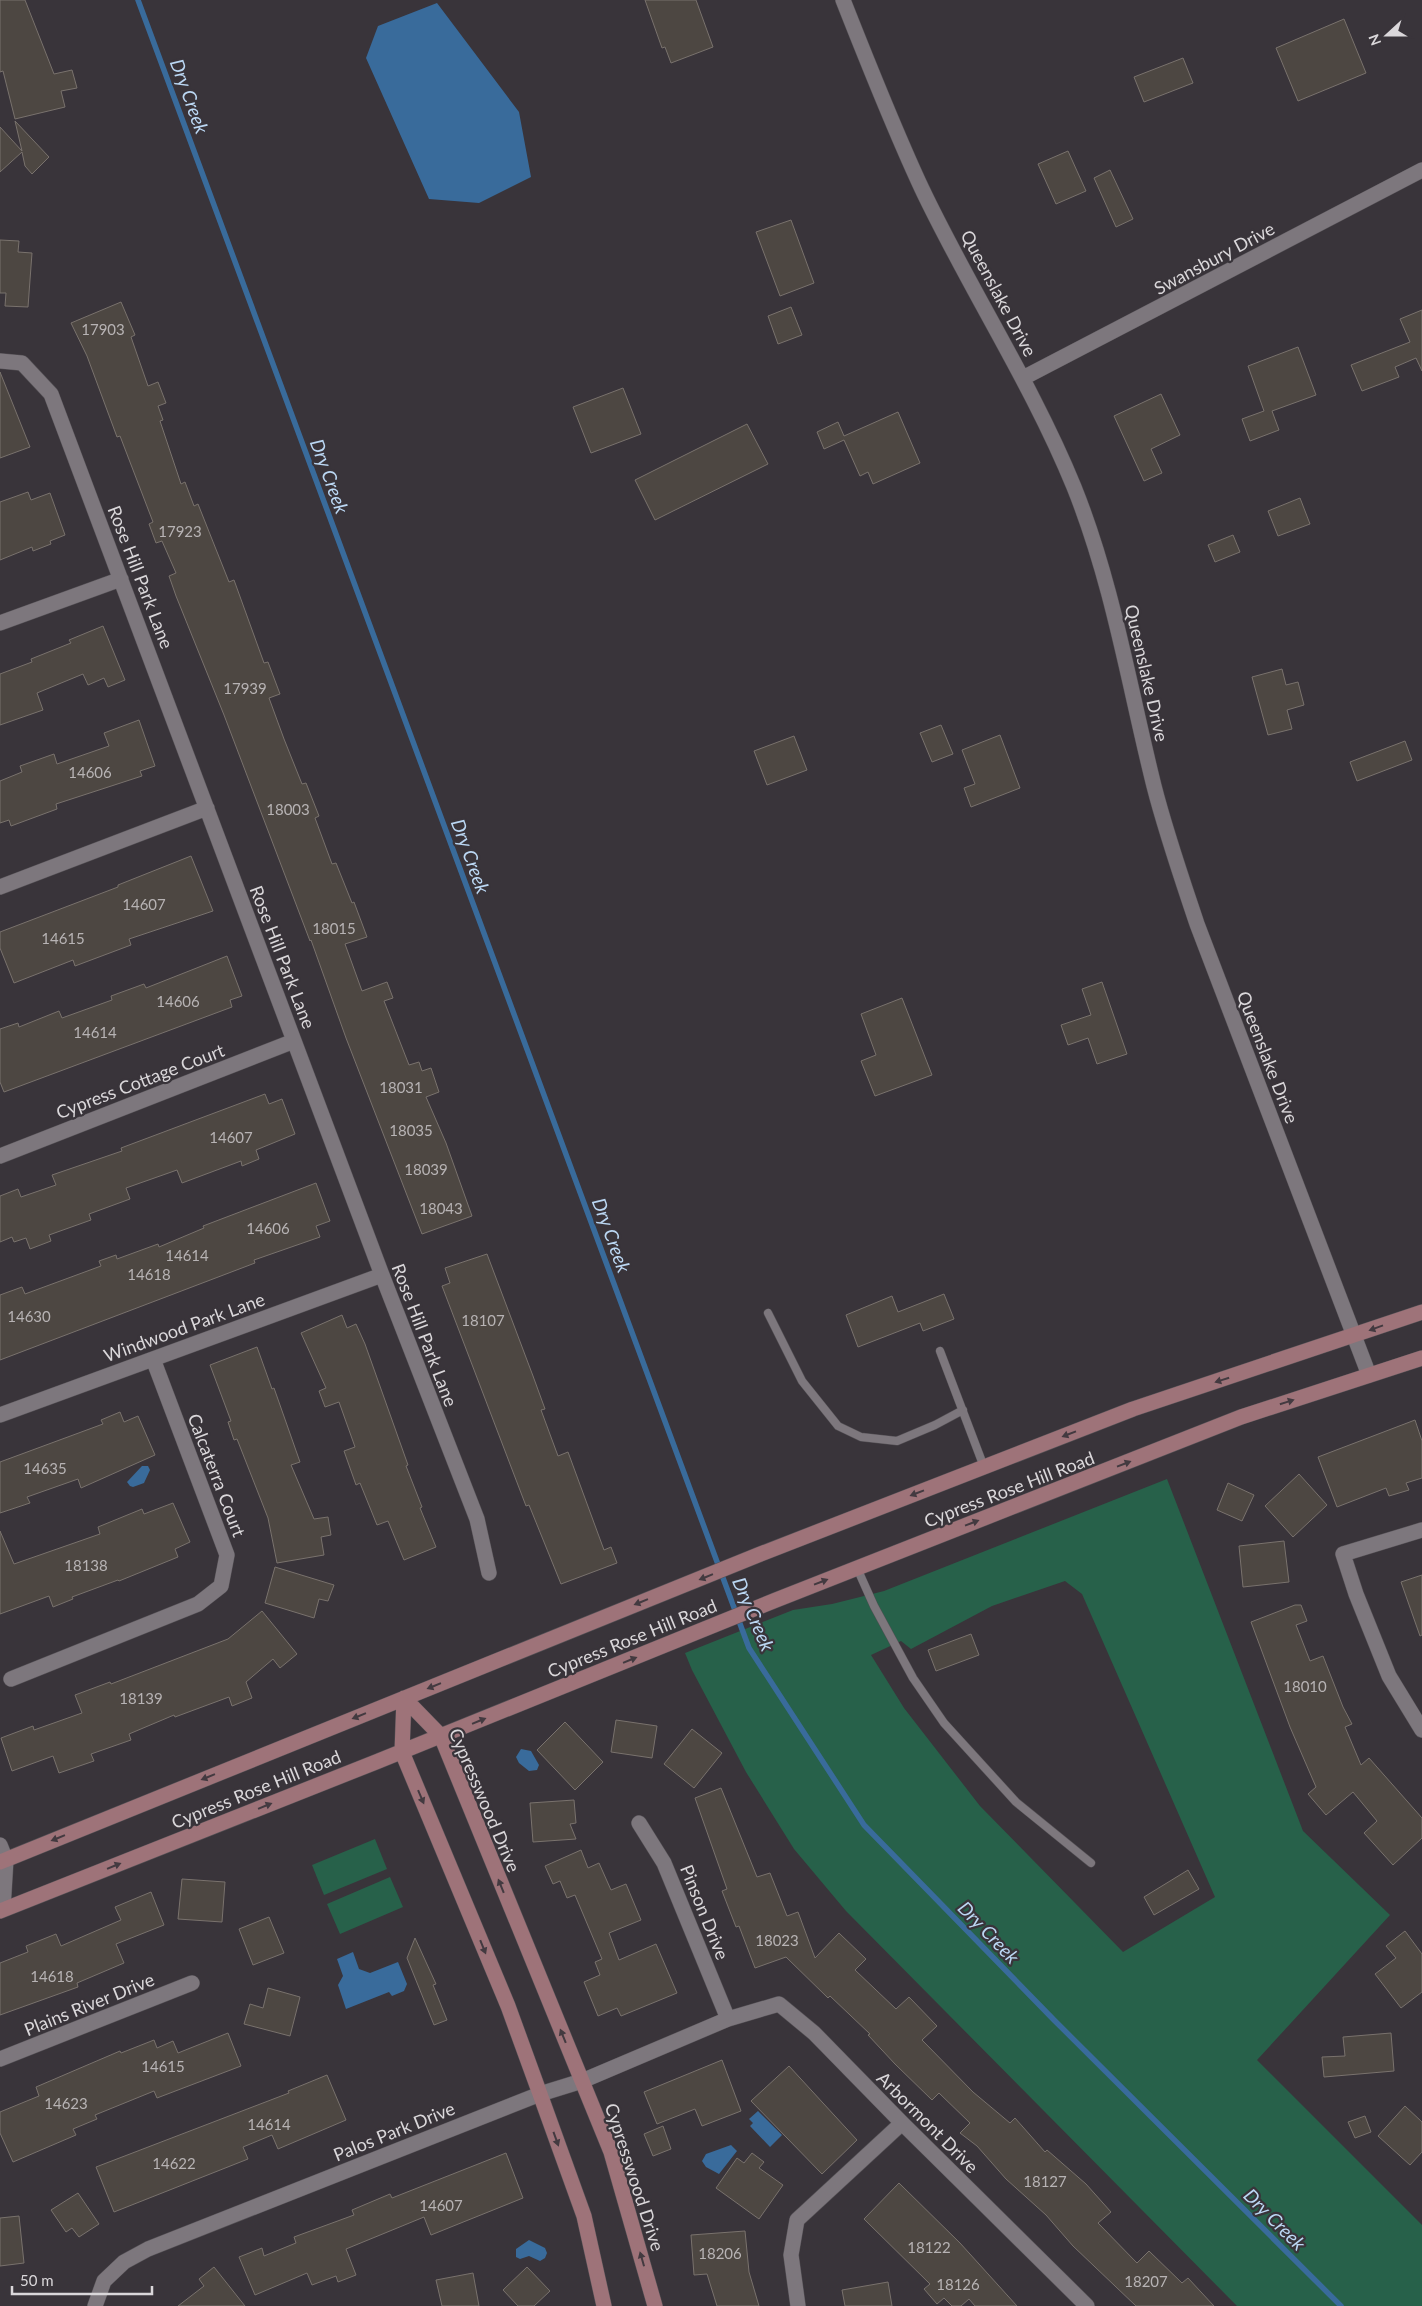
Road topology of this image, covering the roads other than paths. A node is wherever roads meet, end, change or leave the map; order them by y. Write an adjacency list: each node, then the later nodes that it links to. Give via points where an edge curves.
1 (843, 0): 4 (street, Queenslake Drive, via 922,190)
2 (1422, 170): 4 (street, Swansbury Drive)
3 (0, 361): 5 (street, Rose Hill Park Lane, via 22,363 51,394)
4 (1023, 378): 14 (street, Queenslake Drive, via 1073,486 1097,549 1155,789 1197,924)
5 (121, 579): 6 (street); 7 (street, Rose Hill Park Lane)
6 (0, 623)
7 (207, 808): 8 (street); 9 (street, Rose Hill Park Lane)
8 (0, 887)
9 (294, 1041): 10 (street, Cypress Cottage Court); 11 (street, Rose Hill Park Lane)
10 (0, 1156)
11 (382, 1275): 16 (street, Windwood Park Lane); 24 (street, Rose Hill Park Lane, via 477,1518)
12 (1422, 1312): 14 (main road, Cypress Rose Hill Road, one-way to 14)
13 (768, 1313): 19 (lane, via 802,1381 838,1426 861,1437 897,1441)
14 (1354, 1336): 18 (street, Queenslake Drive); 21 (main road, Cypress Rose Hill Road, one-way to 21, via 1133,1409)
15 (940, 1350): 19 (lane)
16 (153, 1358): 20 (street, Windwood Park Lane); 25 (street, Calcaterra Court, via 227,1555 221,1586 198,1604)
17 (1422, 1358): 18 (main road, Cypress Rose Hill Road)
18 (1369, 1375): 23 (main road, Cypress Rose Hill Road, one-way to 18, via 1241,1417)
19 (963, 1410): 21 (lane)
20 (0, 1415)
21 (984, 1467): 26 (main road, Cypress Rose Hill Road, one-way to 26)
22 (1422, 1530): 27 (street, via 1343,1554 1389,1676)
23 (857, 1568): 28 (main road, Cypress Rose Hill Road, one-way to 23); 33 (lane, via 913,1678 944,1723 1016,1802)
24 (489, 1573)
25 (11, 1679)
26 (404, 1698): 28 (main road, Cypresswood Drive); 29 (main road); 32 (main road, Cypress Rose Hill Road, one-way to 32)
27 (1422, 1730)
28 (441, 1736): 29 (main road, Cypress Rose Hill Road); 38 (main road, Cypresswood Drive, one-way to 28)
29 (402, 1752): 34 (main road, Cypress Rose Hill Road, one-way to 29); 39 (main road, one-way to 39, via 508,2006)
30 (639, 1823): 36 (street, Pinson Drive, via 664,1863)
31 (0, 1845): 32 (street)
32 (3, 1861): 34 (street)
33 (1091, 1863)
34 (1, 1909)
35 (192, 1983): 37 (street, Plains River Drive)
36 (728, 2019): 38 (street, Palos Park Drive); 40 (street, Arbormont Drive, via 779,2004 814,2033)
37 (0, 2059)
38 (582, 2081): 39 (street, Palos Park Drive); 43 (main road, Cypresswood Drive, one-way to 38, via 610,2152)
39 (540, 2094): 41 (street, Palos Park Drive, via 148,2249 124,2262 104,2281); 42 (main road, one-way to 42, via 584,2216)
40 (902, 2123): 44 (street, via 797,2220 791,2255); 45 (street, Arbormont Drive)
41 (95, 2306)
42 (604, 2306)
43 (655, 2306)
44 (798, 2306)
45 (1087, 2306)

